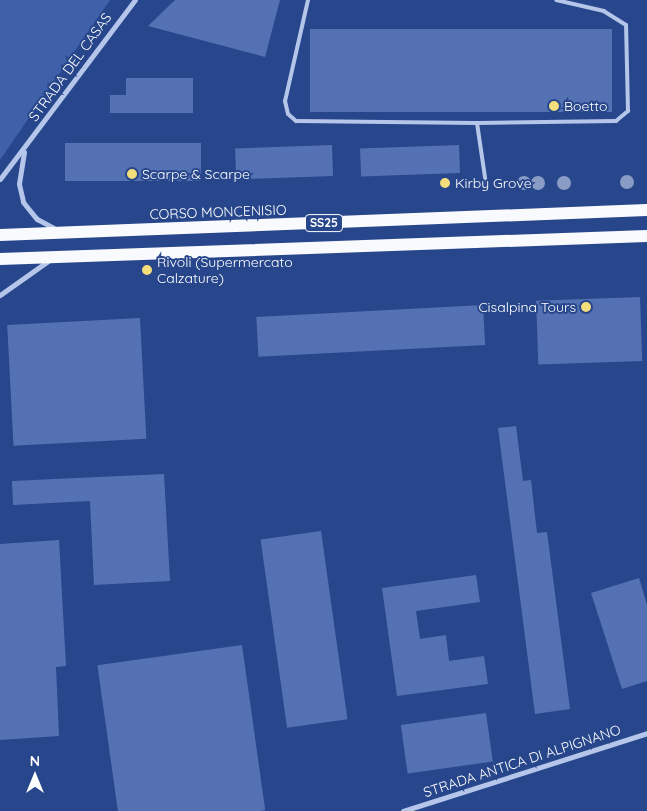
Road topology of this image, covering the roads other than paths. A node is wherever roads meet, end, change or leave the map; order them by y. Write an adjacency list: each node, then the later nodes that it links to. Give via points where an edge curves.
1 (135, 0): 5 (street, STRADA DEL CASAS)
2 (308, 0): 4 (lane, via 285,101 288,114 296,121)
3 (556, 0): 4 (lane, via 604,11 626,25 628,111 623,119)
4 (477, 123): 7 (lane)
5 (25, 149): 6 (street, STRADA DEL CASAS); 9 (street, STRADA DEL CASAS, via 19,184 23,202 37,219)
6 (0, 179)
7 (486, 184)
8 (647, 210): 9 (main road, CORSO MONCENISIO / SS25)
9 (63, 233): 10 (main road, CORSO MONCENISIO / SS25)
10 (0, 235)
11 (647, 236): 12 (main road, SS25)
12 (56, 257): 13 (main road, SS25); 14 (street, via 24,274)
13 (0, 259)
14 (0, 295)
15 (647, 733): 16 (street, STRADA ANTICA DI ALPIGNANO)
16 (403, 811)

